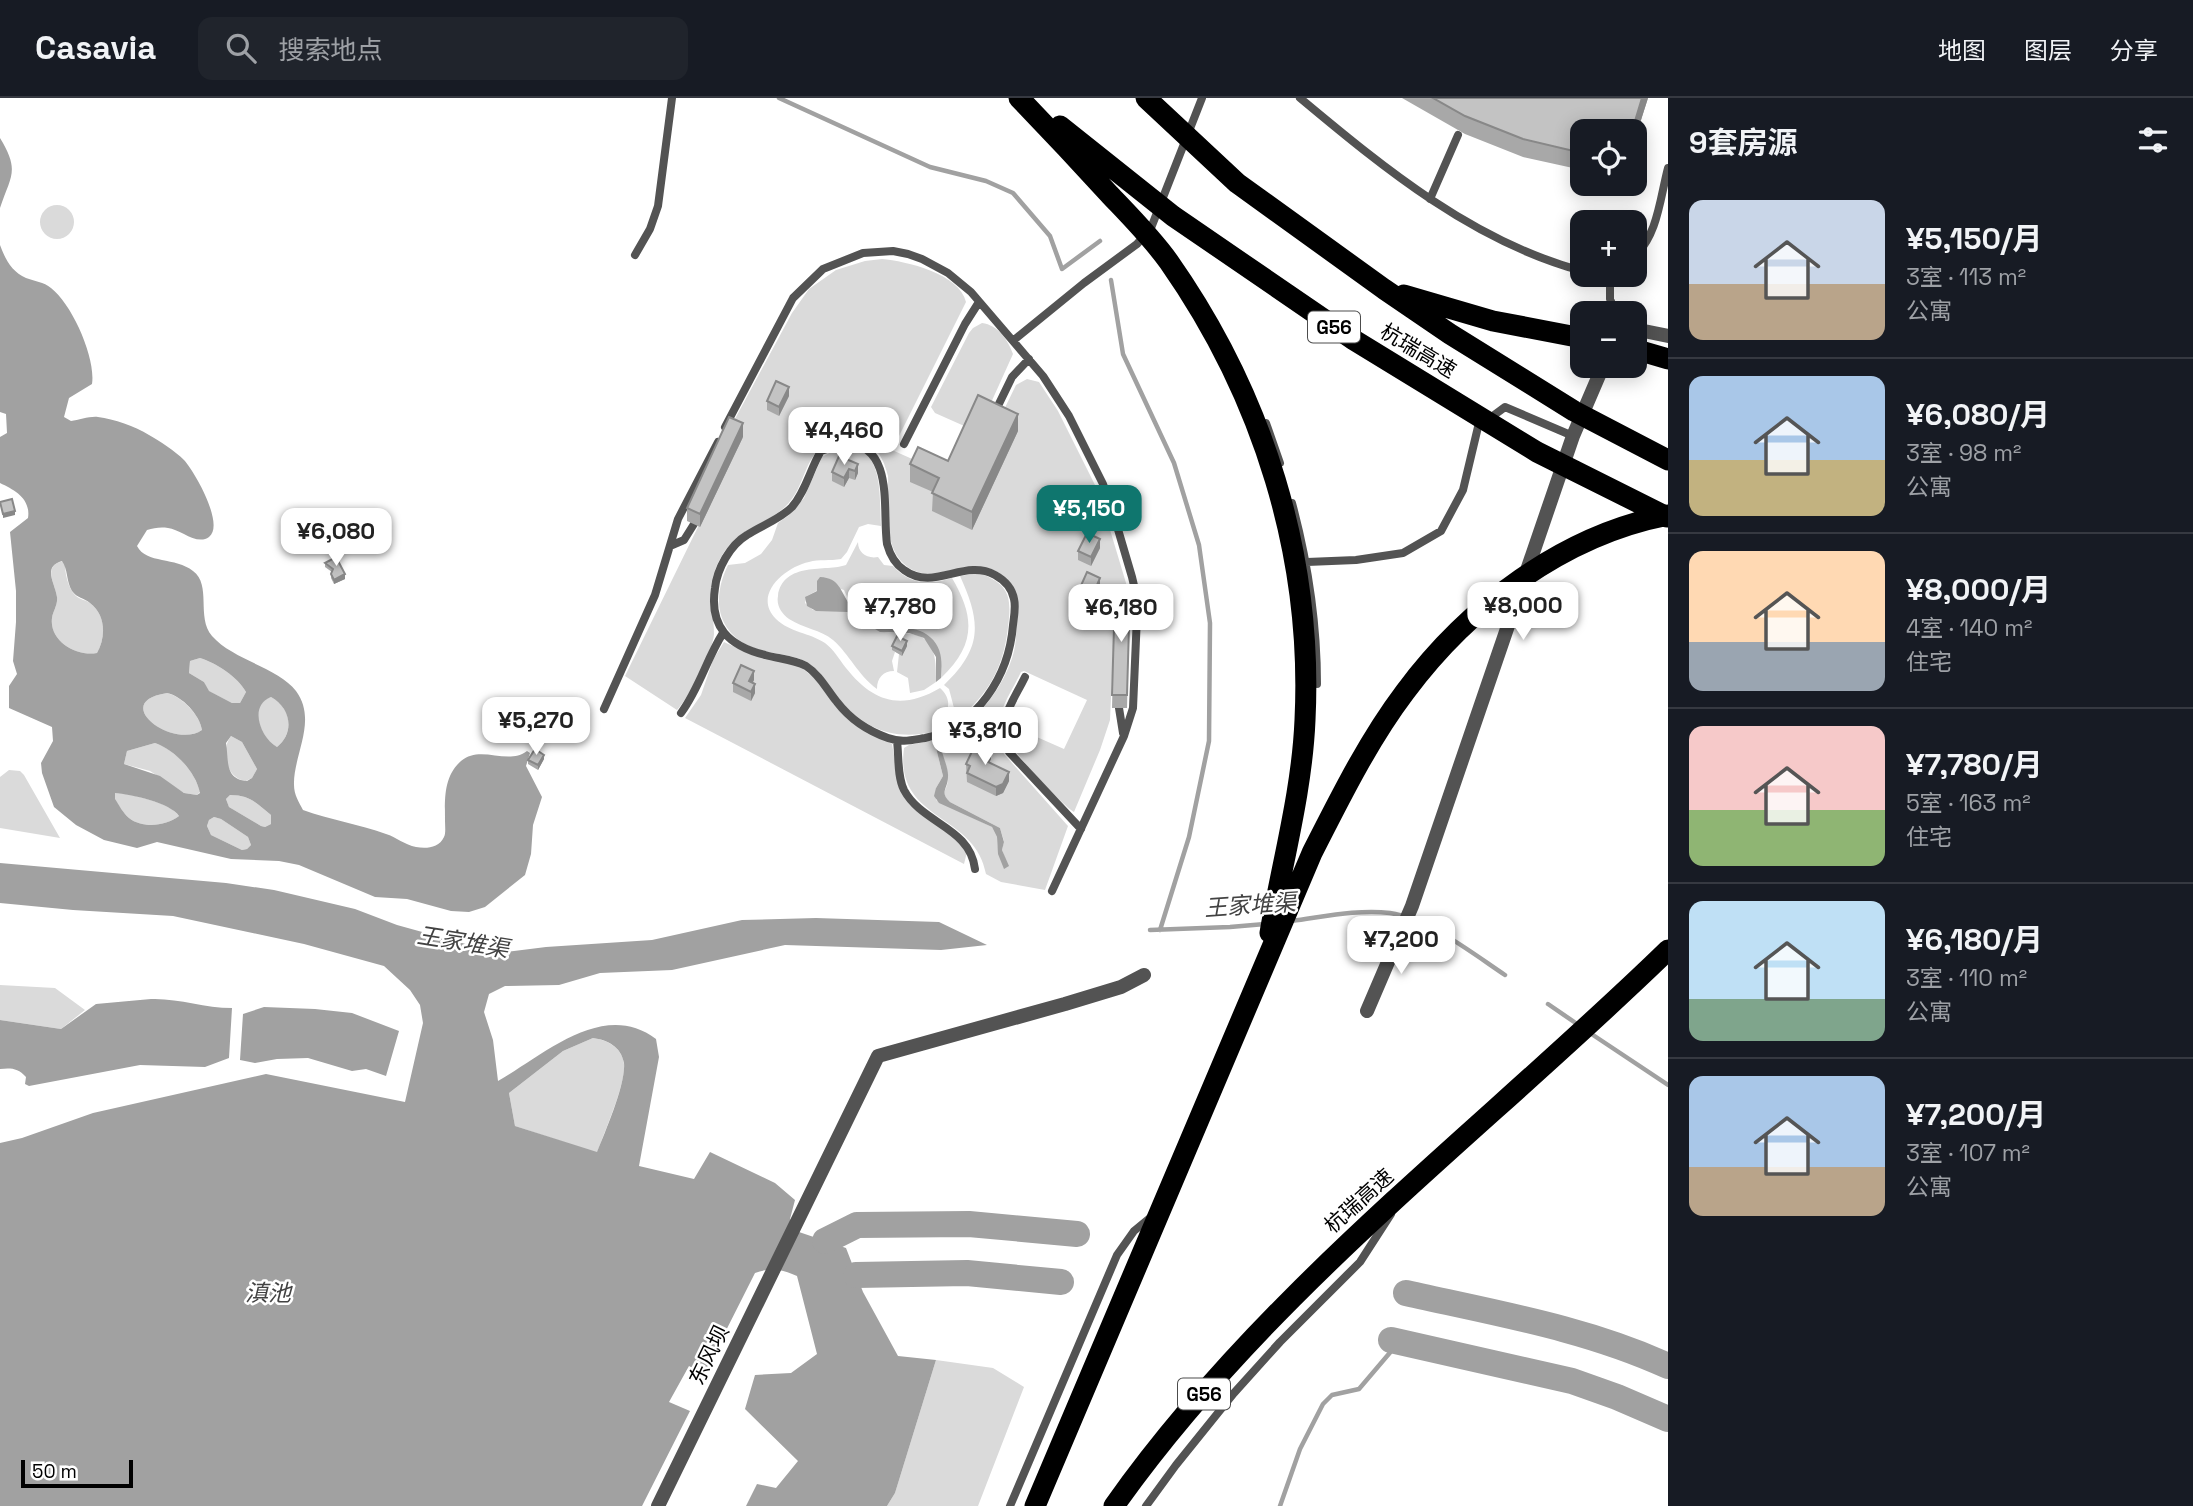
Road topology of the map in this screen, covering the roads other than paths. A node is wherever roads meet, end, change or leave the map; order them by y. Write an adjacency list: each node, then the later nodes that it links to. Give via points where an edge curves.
1 (672, 98): 12 (lane, via 658,206)
2 (1020, 98): 46 (highway, via 1168,261 1246,397 1286,516 1304,629 1305,722 1295,804)
3 (1026, 98): 30 (highway, 杭瑞高速 / G56, via 1173,216 1354,340 1537,452)
4 (1146, 98): 14 (highway, 杭瑞高速, via 1237,183)
5 (1202, 98): 10 (lane)
6 (1300, 98): 9 (lane)
7 (1458, 135): 9 (lane)
8 (1668, 168): 11 (lane)
9 (1430, 199): 13 (lane, via 1517,248)
10 (1151, 228): 19 (lane); 28 (lane, via 1238,364 1273,439)
11 (1647, 242)
12 (635, 255)
13 (1570, 268)
14 (1384, 289): 17 (highway, via 1493,321); 27 (highway, 杭瑞高速, via 1574,411)
15 (979, 302): 19 (lane); 26 (lane); 32 (lane, via 936,265 893,251 850,257 812,277 785,310 678,519)
16 (1647, 332): 18 (street)
17 (1570, 336)
18 (1668, 336)
19 (1014, 340): 21 (lane)
20 (1647, 353): 22 (highway)
21 (1029, 359): 24 (lane, via 1012,377); 40 (lane, via 1057,397 1094,464 1132,577 1137,617 1133,708)
22 (1668, 359)
23 (1598, 378): 25 (street)
24 (995, 413)
25 (1573, 436): 33 (lane, via 1505,407 1478,427 1463,490 1441,531 1402,553); 48 (street, via 1412,906)
26 (904, 444)
27 (1668, 460)
28 (1287, 487)
29 (1290, 498): 33 (lane)
30 (1668, 516): 46 (highway, via 1612,530 1539,568 1469,621 1433,659 1405,691 1338,802)
31 (694, 524): 32 (lane, via 684,540)
32 (670, 546): 38 (lane, via 655,595)
33 (1307, 562): 36 (lane)
34 (723, 633): 39 (lane, via 697,691); 41 (lane, via 752,651 807,667 849,716); 41 (lane, via 714,590 732,549 743,537 792,507 821,451 847,442 866,448 875,455 883,475 887,544 902,569 920,579 979,569 1002,579 1014,599 1009,655 986,697 944,733)
35 (1025, 677): 42 (lane, via 1002,723 1003,743)
36 (1317, 684)
37 (1119, 708): 40 (lane)
38 (604, 709)
39 (681, 713)
40 (1124, 736): 42 (lane)
41 (897, 741): 43 (lane, via 906,794 962,838)
42 (1081, 829): 44 (lane)
43 (975, 869)
44 (1052, 891)
45 (1666, 952): 49 (highway, 杭瑞高速 / G56)
46 (1263, 973): 50 (highway)
47 (1144, 975): 51 (street, 东风坝, via 1121,987 878,1056)
48 (1367, 1011)
49 (1412, 1186): 54 (highway, 杭瑞高速 / G56, via 1232,1362); 55 (lane, via 1360,1262 1234,1393)
50 (1170, 1189): 52 (lane, via 1157,1212 1117,1255); 53 (highway)
51 (658, 1506)
52 (1010, 1506)
53 (1035, 1506)
54 (1114, 1506)
55 (1146, 1506)

